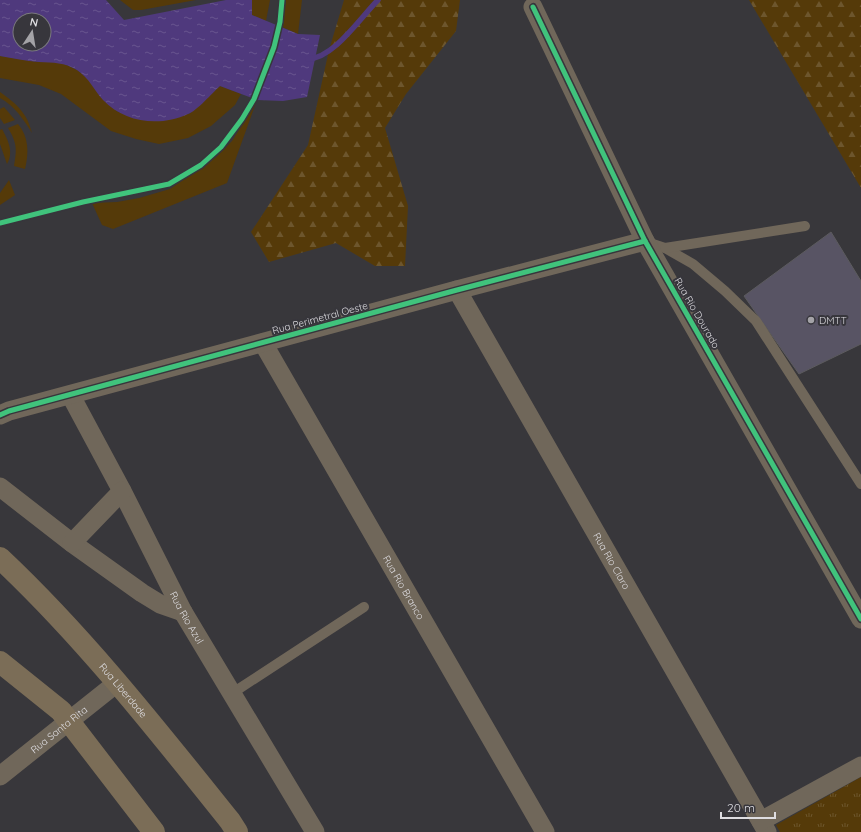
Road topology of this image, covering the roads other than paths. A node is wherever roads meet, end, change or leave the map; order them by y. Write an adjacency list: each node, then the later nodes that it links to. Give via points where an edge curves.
1 (533, 7): 3 (street, Rua Rio Dourado)
2 (805, 226): 4 (lane)
3 (645, 241): 4 (lane); 5 (street, Rua Perimetral Oeste); 16 (street, Rua Rio Dourado)
4 (665, 248): 9 (lane, via 693,264 756,321)
5 (457, 290): 6 (street, Rua Perimetral Oeste); 23 (street, Rua Rio Claro)
6 (262, 343): 7 (street, Rua Perimetral Oeste); 27 (street, Rua Rio Branco)
7 (71, 396): 8 (street, Rua Perimetral Oeste); 11 (street, Rua Rio Azul)
8 (0, 415)
9 (861, 484)
10 (0, 487): 12 (street)
11 (122, 491): 12 (street); 15 (street, Rua Rio Azul)
12 (72, 543): 15 (street, via 160,604)
13 (0, 558): 18 (highway, Rua Liberdade, via 28,584)
14 (364, 607): 19 (lane)
15 (182, 612): 19 (street, Rua Rio Azul)
16 (861, 620)
17 (0, 662): 20 (highway, via 61,711)
18 (118, 682): 20 (street, Rua Santa Rita); 25 (highway, Rua Liberdade)
19 (231, 694): 26 (street, Rua Rio Azul)
20 (69, 722): 22 (street, Rua Santa Rita); 24 (highway)
21 (861, 766): 23 (street)
22 (0, 776)
23 (764, 827)
24 (154, 832)
25 (237, 832)
26 (315, 832)
27 (545, 832)

